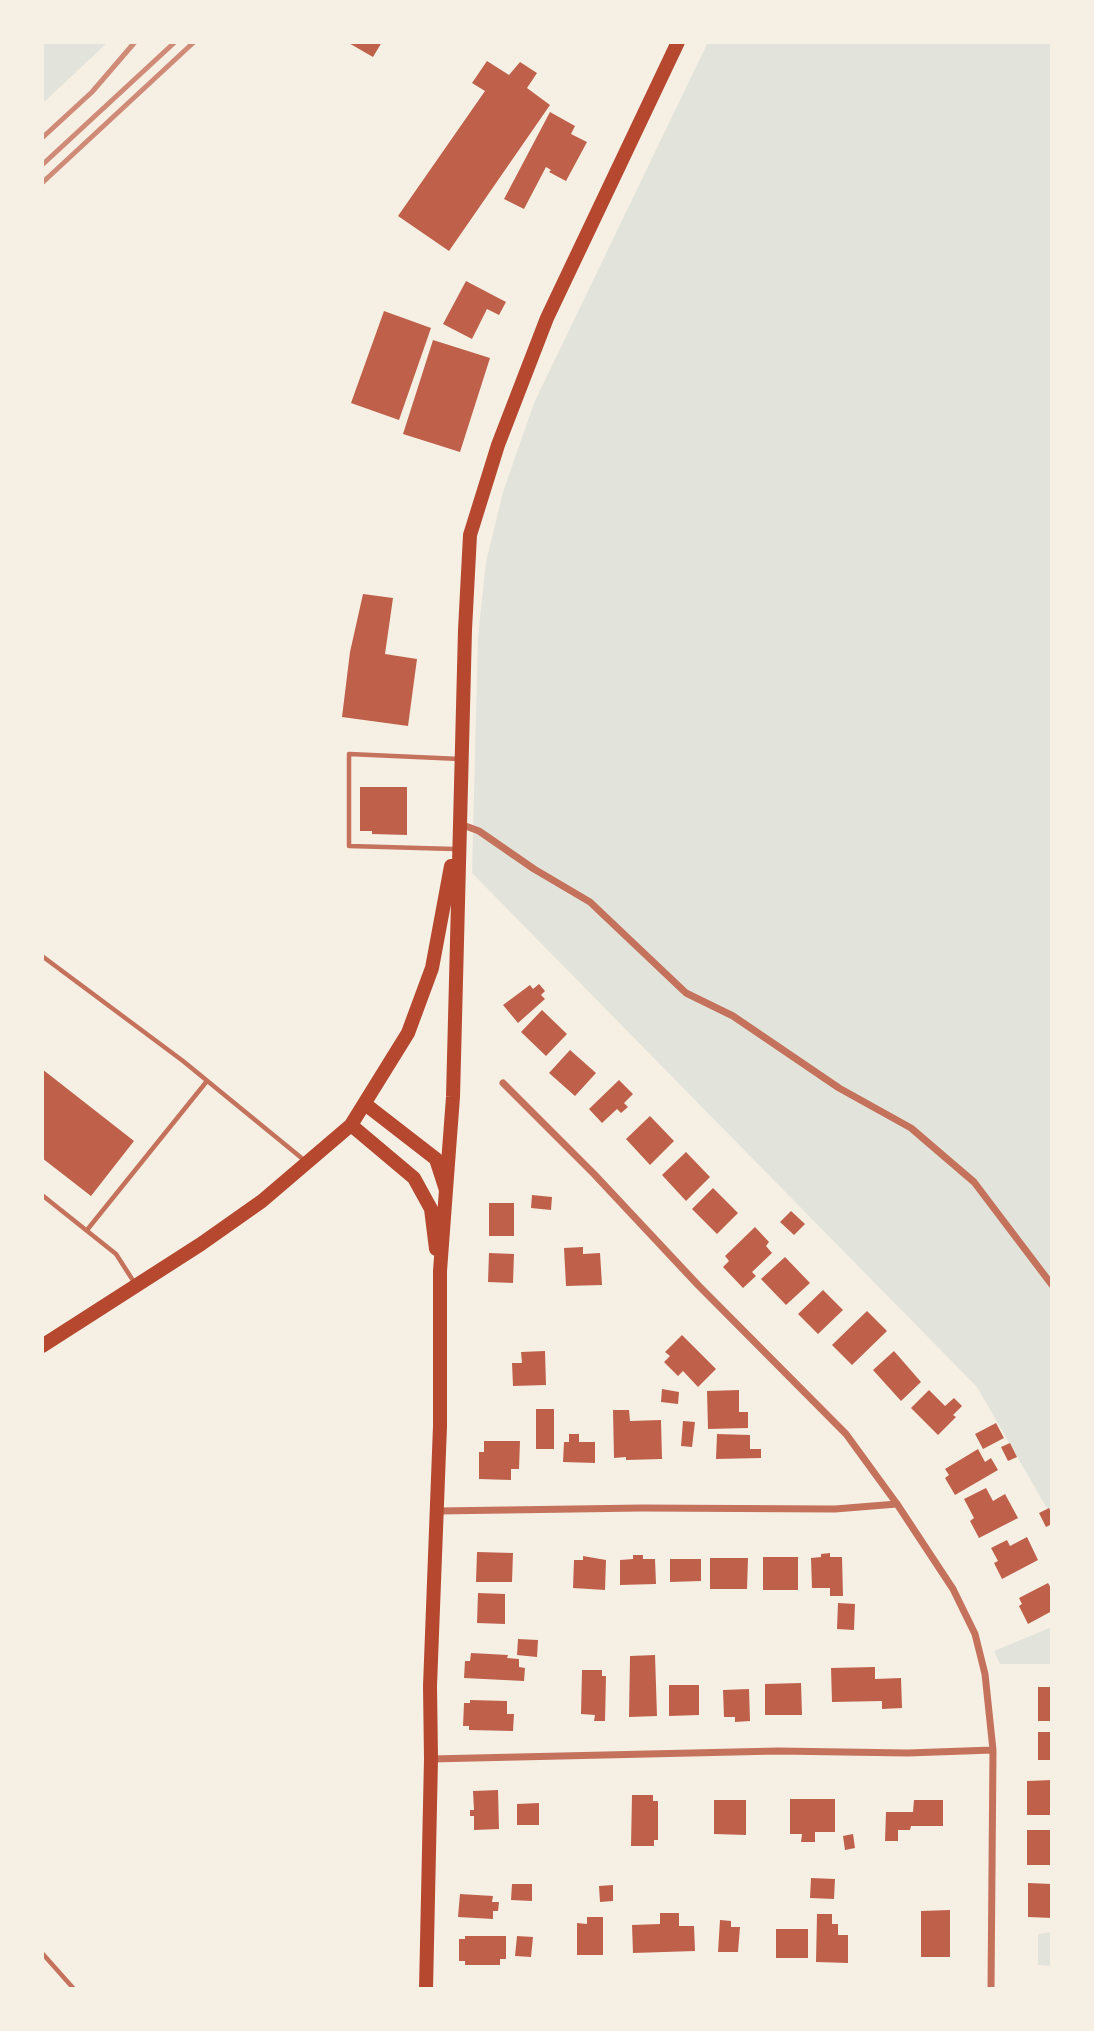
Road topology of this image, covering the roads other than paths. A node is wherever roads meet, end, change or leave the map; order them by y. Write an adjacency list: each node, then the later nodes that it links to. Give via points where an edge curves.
1 (678, 42): 2 (main road, via 547,318 470,535)
2 (461, 759): 3 (main road); 4 (lane, via 349,754 349,846)
3 (459, 824): 4 (main road); 11 (main road, via 453,1097); 15 (street, via 479,831 590,902 686,992 733,1016 839,1088 911,1128 974,1182)
4 (454, 849): 8 (main road, via 432,968 408,1032)
5 (42, 956): 6 (lane)
6 (207, 1081): 10 (lane); 13 (lane)
7 (503, 1083): 18 (street, via 846,1434)
8 (365, 1104): 9 (main road); 11 (main road, via 436,1159)
9 (351, 1125): 10 (main road); 14 (main road, via 405,1169 425,1193)
10 (307, 1163): 16 (main road, via 262,1201)
11 (446, 1190): 14 (main road)
12 (42, 1195): 13 (lane)
13 (87, 1230): 16 (lane, via 116,1254)
14 (440, 1271): 19 (main road)
15 (1052, 1285)
16 (136, 1286): 17 (main road)
17 (42, 1346)
18 (897, 1504): 19 (street, via 835,1509); 20 (street, via 953,1588 975,1634 985,1674)
19 (438, 1511): 21 (main road)
20 (992, 1750): 21 (street); 25 (street)
21 (431, 1759): 24 (main road)
22 (42, 1953): 23 (lane)
23 (74, 1989)
24 (426, 1989)
25 (990, 1989)

